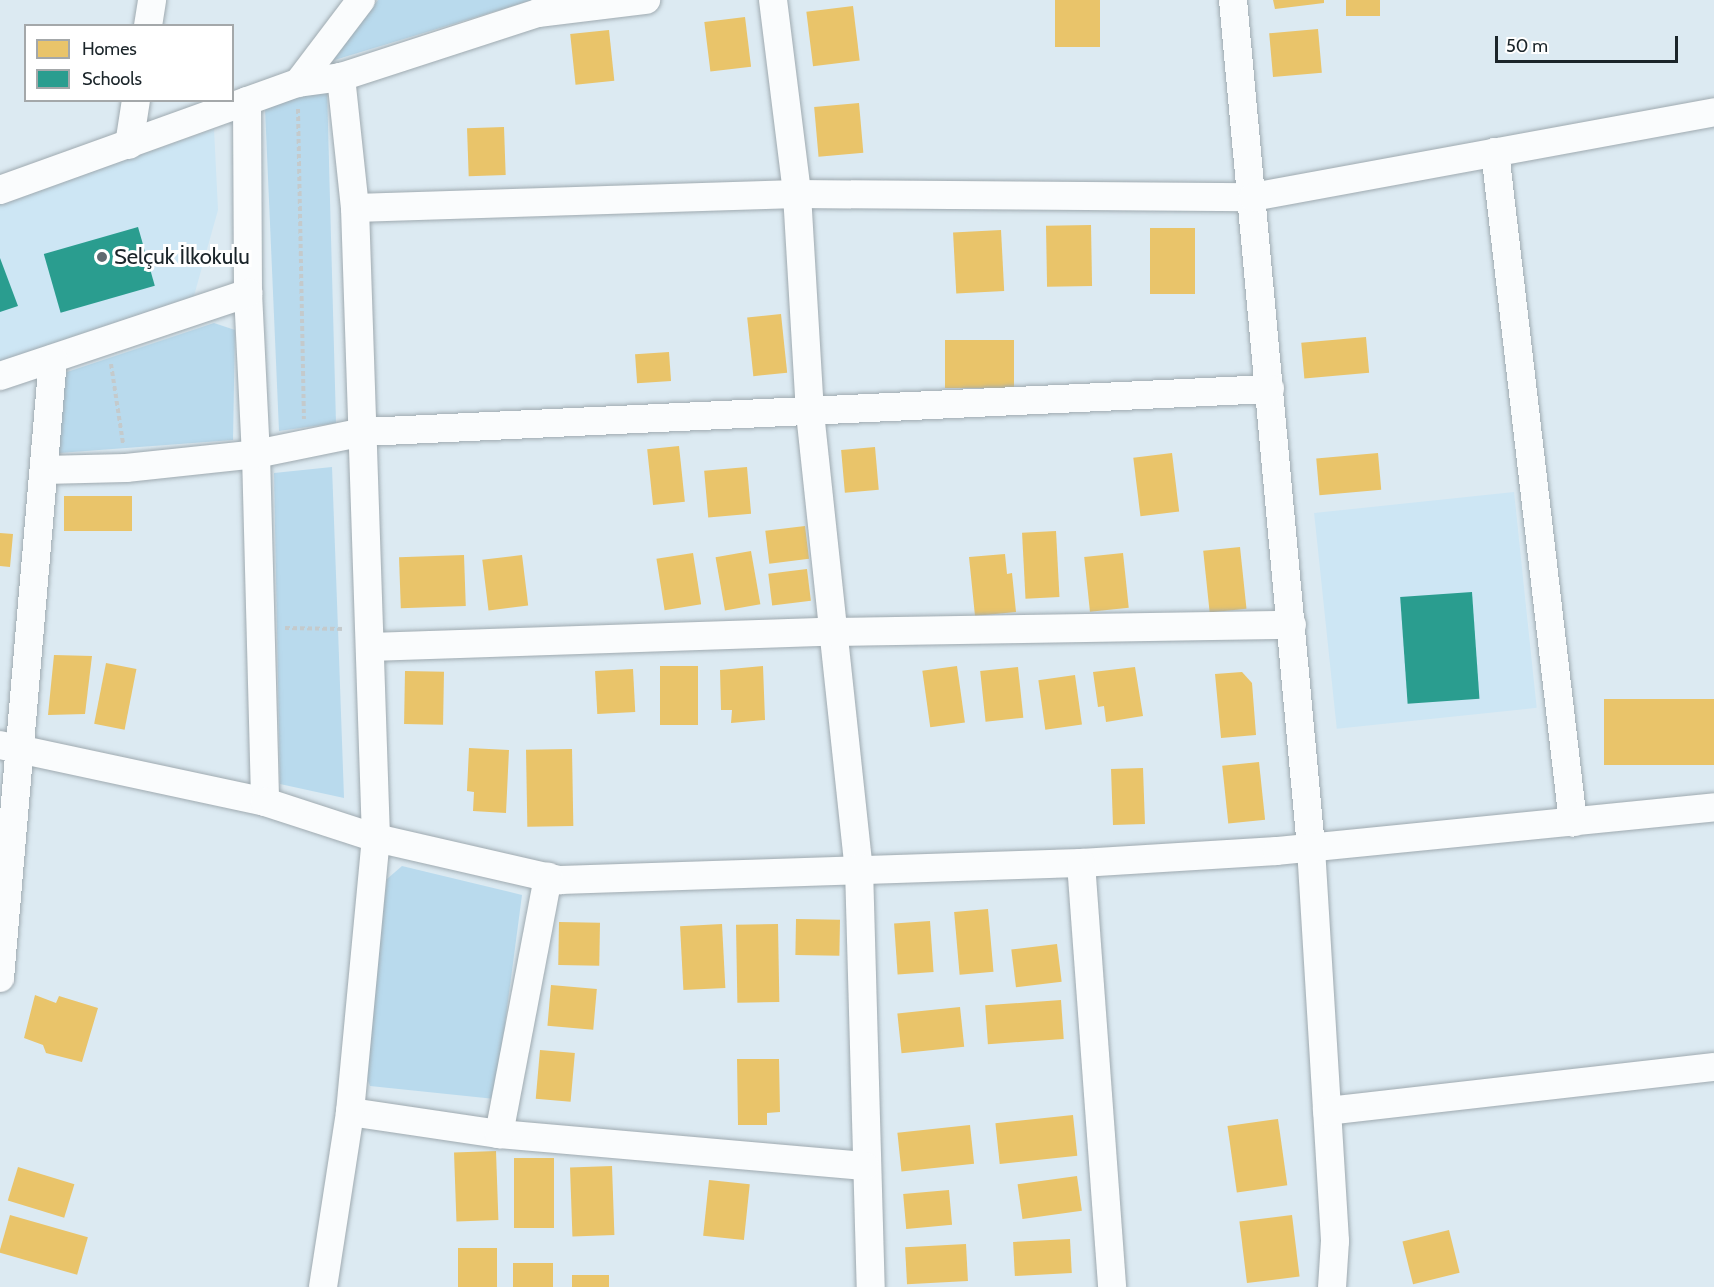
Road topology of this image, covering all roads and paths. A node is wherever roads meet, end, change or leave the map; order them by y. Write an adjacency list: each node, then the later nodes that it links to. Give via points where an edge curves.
1 (152, 0): 6 (street)
2 (361, 0): 8 (street)
3 (646, 0): 7 (street, via 538,13)
4 (773, 0): 15 (street)
5 (1233, 0): 16 (street)
6 (148, 24)
7 (341, 77): 8 (street); 17 (street)
8 (298, 83): 9 (street); 25 (path)
9 (247, 101): 12 (street); 18 (street)
10 (136, 102): 12 (street)
11 (1714, 112): 13 (street)
12 (129, 145): 14 (street)
13 (1496, 152): 16 (street); 36 (street)
14 (0, 190)
15 (797, 194): 16 (street); 17 (street); 23 (street)
16 (1253, 197): 22 (street)
17 (355, 208): 24 (street)
18 (248, 293): 19 (street); 26 (street)
19 (108, 340): 20 (street); 27 (path)
20 (52, 359): 21 (street); 28 (street)
21 (0, 375)
22 (1270, 389): 23 (street); 29 (street)
23 (810, 413): 24 (street); 31 (street)
24 (364, 432): 25 (street); 32 (street)
25 (304, 447): 26 (street)
26 (256, 454): 27 (street); 30 (street)
27 (126, 468): 28 (street)
28 (44, 470): 33 (street)
29 (1292, 625): 31 (street); 38 (street)
30 (260, 628): 32 (path); 34 (street)
31 (834, 632): 32 (street); 40 (street)
32 (369, 638): 37 (street)
33 (10, 747): 34 (street); 42 (street)
34 (265, 802): 37 (street)
35 (1714, 807): 36 (street)
36 (1573, 822): 38 (street)
37 (376, 837): 41 (street); 45 (street)
38 (1311, 848): 39 (street); 44 (street)
39 (1081, 863): 40 (street); 50 (street)
40 (859, 868): 41 (street); 47 (street)
41 (548, 877): 46 (street)
42 (0, 978)
43 (1714, 1066): 44 (street)
44 (1327, 1111): 51 (street, via 1335,1241)
45 (350, 1112): 46 (street); 48 (street)
46 (499, 1134): 47 (street)
47 (865, 1166): 49 (street)
48 (323, 1287)
49 (871, 1287)
50 (1112, 1287)
51 (1332, 1287)

